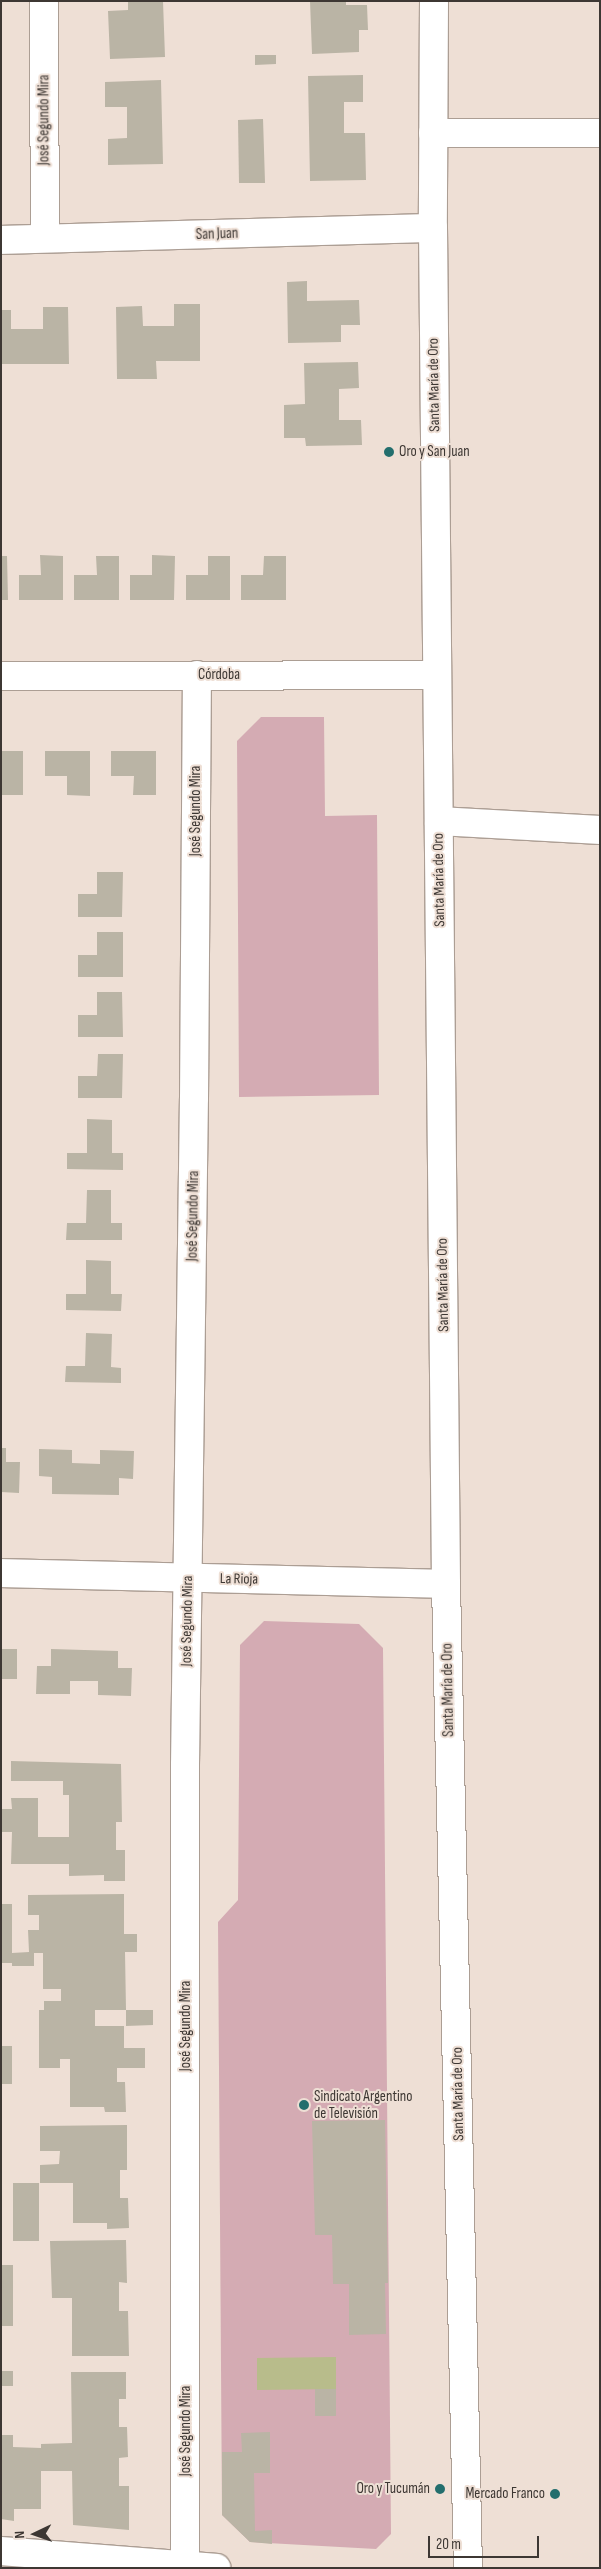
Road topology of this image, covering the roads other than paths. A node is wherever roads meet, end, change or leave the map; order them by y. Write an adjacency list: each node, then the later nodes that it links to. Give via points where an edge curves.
1 (44, 1): 6 (street, José Segundo Mira)
2 (434, 1): 3 (street, Santa María de Oro)
3 (433, 133): 4 (street); 5 (street, Santa María de Oro)
4 (600, 133)
5 (433, 228): 6 (street, San Juan); 8 (street, Santa María de Oro)
6 (45, 238): 7 (street, San Juan)
7 (1, 240)
8 (438, 675): 10 (street, Córdoba); 11 (street, Santa María de Oro)
9 (1, 676): 10 (street, Córdoba)
10 (197, 676): 14 (street, José Segundo Mira)
11 (439, 821): 12 (street); 15 (street, Santa María de Oro)
12 (600, 830)
13 (1, 1573): 14 (street, La Rioja)
14 (188, 1578): 15 (street, La Rioja); 17 (street, José Segundo Mira)
15 (446, 1584): 19 (street, Santa María de Oro)
16 (1, 2551): 17 (street)
17 (185, 2566): 18 (street)
18 (216, 2568)
19 (468, 2568)

